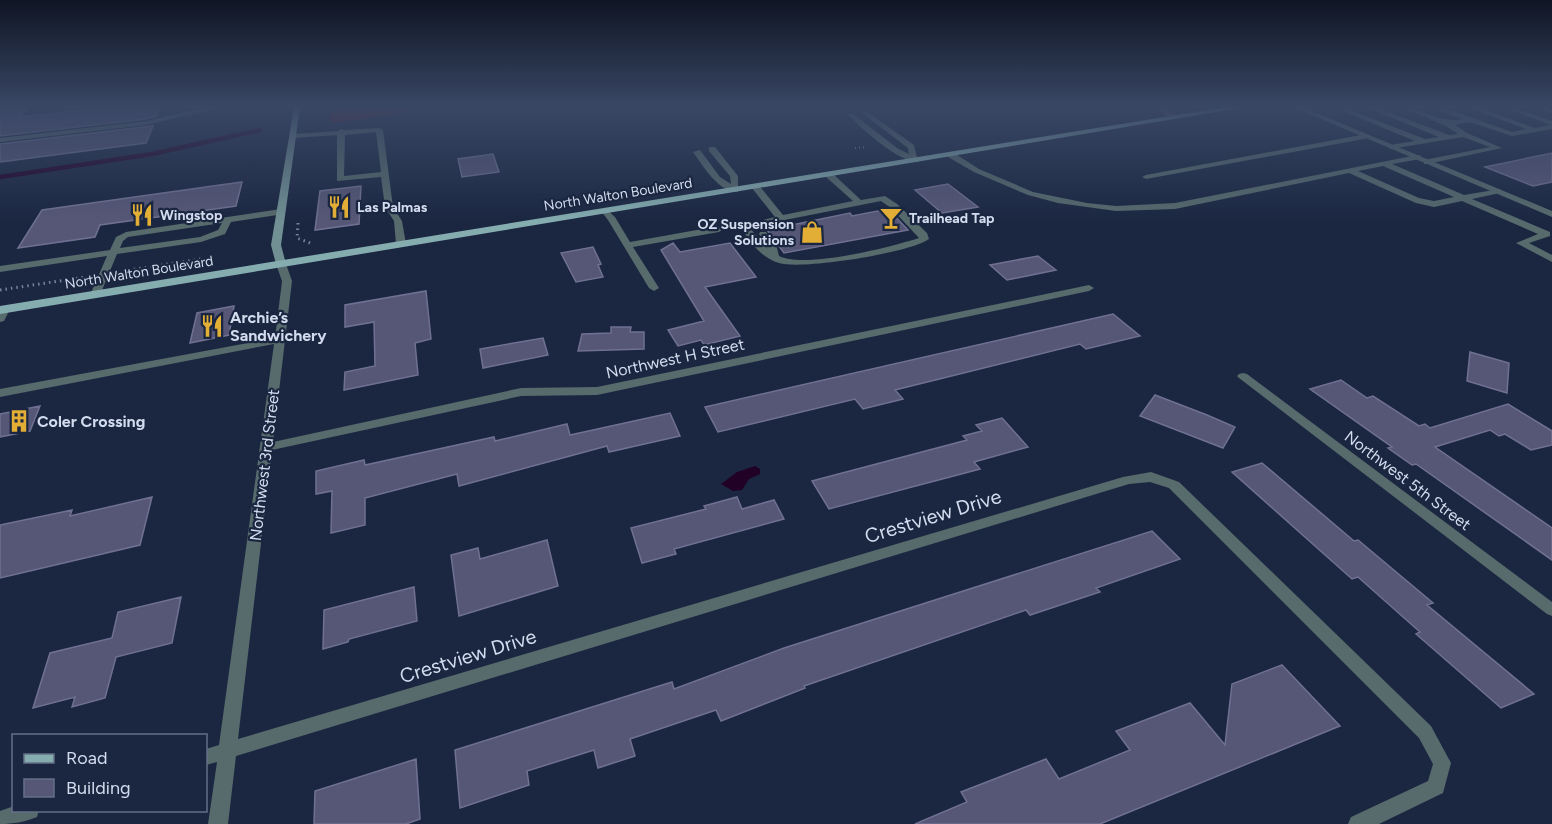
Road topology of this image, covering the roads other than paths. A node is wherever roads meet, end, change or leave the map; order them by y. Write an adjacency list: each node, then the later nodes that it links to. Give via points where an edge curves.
1 (291, 145): 29 (street, Northwest 3rd Street)
2 (341, 145): 20 (street, via 340,178)
3 (382, 145): 20 (street)
4 (888, 145): 16 (street)
5 (910, 145): 16 (street)
6 (1009, 145): 14 (main road, North Walton Boulevard)
7 (1315, 145): 22 (street)
8 (1389, 145): 11 (street)
9 (1403, 145): 11 (street)
10 (1491, 145): 17 (street, via 1497,148)
11 (1393, 147): 15 (street)
12 (712, 149): 24 (street, via 734,176)
13 (697, 152): 24 (street, via 717,179)
14 (951, 155): 16 (main road, North Walton Boulevard); 19 (street, via 983,175 1017,189 1115,209 1175,206)
15 (1417, 157): 17 (street); 18 (street)
16 (915, 160): 21 (main road, North Walton Boulevard)
17 (1427, 162): 25 (street)
18 (1384, 164): 19 (street); 26 (street)
19 (1351, 171): 26 (street, via 1416,200 1434,204)
20 (386, 174): 36 (street, via 389,207 398,221)
21 (828, 174): 23 (main road, North Walton Boulevard); 27 (street)
22 (1146, 177)
23 (755, 186): 24 (main road, North Walton Boulevard); 31 (street)
24 (735, 190): 28 (main road, North Walton Boulevard)
25 (1497, 191): 26 (street); 30 (street)
26 (1463, 198): 35 (street)
27 (859, 202): 31 (street); 39 (street, via 882,198 924,239 812,262 793,264)
28 (604, 211): 36 (main road, North Walton Boulevard); 37 (street)
29 (281, 212): 32 (street); 41 (street, Northwest 3rd Street, via 275,248)
30 (1552, 214)
31 (781, 218): 34 (street)
32 (228, 219): 38 (street, via 222,232 213,236); 38 (street, via 126,235 119,239)
33 (719, 229): 37 (street)
34 (759, 229): 39 (street); 39 (street, via 744,226 760,248)
35 (1549, 234): 40 (street, via 1521,243)
36 (401, 244): 41 (main road, North Walton Boulevard)
37 (627, 244): 43 (street)
38 (114, 252): 42 (street); 45 (street)
39 (774, 256)
40 (1552, 259)
41 (281, 264): 45 (main road, North Walton Boulevard); 47 (street, Northwest 3rd Street, via 287,281)
42 (0, 269)
43 (654, 288)
44 (1089, 288): 50 (street, Northwest H Street, via 597,391 521,392)
45 (95, 295): 46 (main road, North Walton Boulevard)
46 (2, 313)
47 (280, 340): 49 (street); 50 (street, Northwest 3rd Street)
48 (1243, 376): 51 (street, Northwest 5th Street)
49 (0, 393)
50 (267, 447): 52 (street, Northwest 3rd Street)
51 (1552, 610)
52 (227, 751): 53 (street); 56 (street, Northwest 3rd Street); 57 (street, Crestview Drive, via 1116,483 1151,477 1174,485 1425,732 1442,763 1436,787)
53 (207, 757)
54 (24, 812): 55 (street)
55 (0, 820)
56 (218, 824)
57 (1358, 824)

